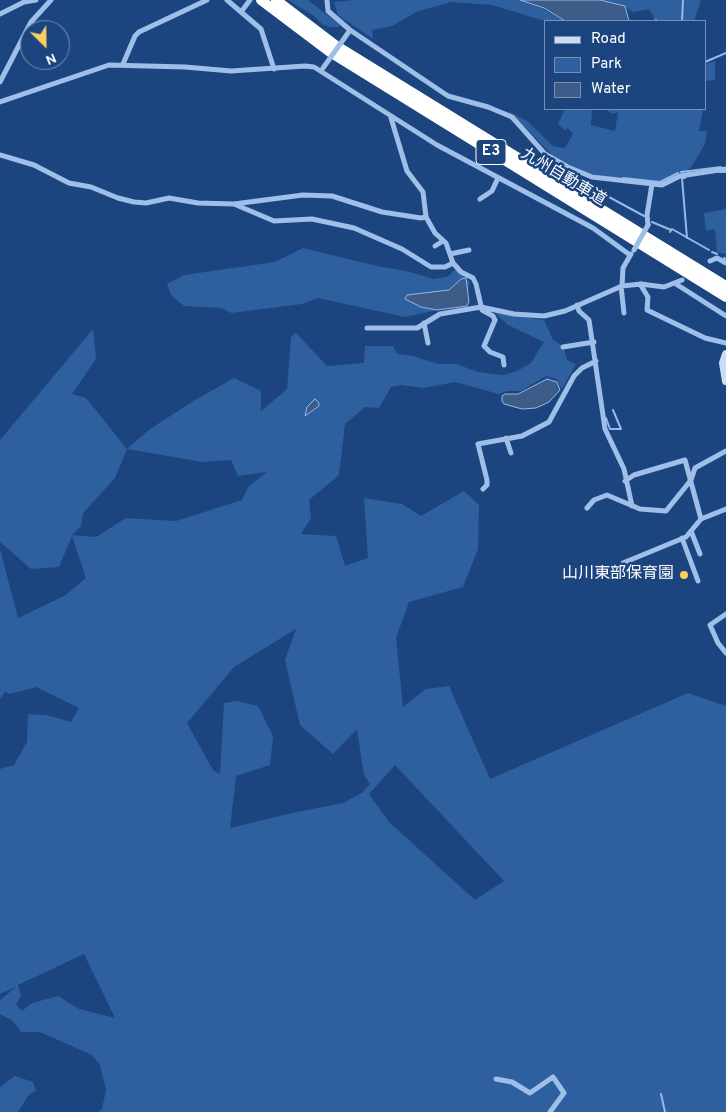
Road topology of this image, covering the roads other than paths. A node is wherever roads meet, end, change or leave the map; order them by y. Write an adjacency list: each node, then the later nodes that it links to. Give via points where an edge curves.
1 (36, 0): 10 (street)
2 (51, 0): 15 (street, via 31,22)
3 (207, 0): 12 (street, via 139,32 134,36)
4 (226, 0): 9 (street)
5 (250, 0): 9 (street)
6 (261, 0): 38 (highway, 九州自動車道 / E3, via 330,52)
7 (276, 0): 37 (highway, 九州自動車道 / E3, via 335,45)
8 (327, 0): 11 (street, via 328,11)
9 (242, 11): 13 (street, via 261,29)
10 (0, 13)
11 (349, 31): 14 (street, bridge); 21 (street, via 448,96 512,117 545,154 568,167 592,177)
12 (123, 64): 13 (street, via 231,71); 16 (street, via 110,65)
13 (274, 69): 14 (street, via 305,66)
14 (322, 70): 17 (street)
15 (0, 82)
16 (0, 102)
17 (390, 117): 20 (street); 24 (street, via 407,171 423,192)
18 (0, 155): 23 (street, via 34,165 69,183 134,202 169,198)
19 (726, 169): 21 (street, via 680,176 662,185)
20 (498, 178): 22 (street, via 492,191); 29 (street, via 580,221)
21 (652, 184): 29 (street, bridge, via 648,225)
22 (480, 199)
23 (234, 204): 24 (street, via 303,195 332,196 382,212); 31 (street, via 274,220 312,219 354,228 402,249 431,267)
24 (426, 217): 25 (street, via 434,233)
25 (444, 241): 26 (street); 28 (street)
26 (435, 246)
27 (469, 250): 28 (street)
28 (450, 254): 31 (street)
29 (630, 255): 36 (street, via 623,268)
30 (710, 261): 32 (street, via 717,258)
31 (454, 263): 40 (street, via 476,284)
32 (726, 263)
33 (682, 280): 35 (street)
34 (640, 284): 35 (street, via 664,287); 36 (street); 47 (street, via 648,297 647,310 705,338)
35 (676, 284): 42 (street)
36 (621, 286): 39 (street); 41 (street)
37 (726, 286)
38 (726, 297)
39 (577, 304): 40 (street, via 544,316); 45 (street, via 579,311 589,320)
40 (481, 307): 43 (street, via 440,314); 51 (street, via 495,320 484,346 503,357)
41 (624, 313)
42 (726, 316)
43 (424, 324): 44 (street, via 416,328); 46 (street)
44 (367, 328)
45 (594, 342): 48 (street); 50 (street)
46 (428, 343)
47 (726, 343)
48 (563, 347)
49 (726, 354): 52 (main road, via 723,363)
50 (596, 361): 53 (street, via 574,376 548,422 522,436); 57 (street, via 605,429 624,469)
51 (504, 365)
52 (726, 381)
53 (506, 438): 55 (street); 58 (street, via 478,444 488,484)
54 (726, 452): 56 (street, via 695,468)
55 (511, 453)
56 (691, 480): 57 (street, via 685,460 634,475); 59 (street, via 666,511); 62 (street)
57 (625, 481): 59 (street)
58 (483, 489)
59 (632, 506): 60 (street, via 607,495 594,500)
60 (587, 508)
61 (726, 509): 62 (street)
62 (702, 519): 63 (street)
63 (691, 530): 64 (street); 65 (street)
64 (682, 538): 66 (street); 67 (street)
65 (700, 554)
66 (623, 563)
67 (698, 581)
68 (726, 614): 69 (street, via 710,625)
69 (726, 653)
70 (496, 1080): 71 (street, via 512,1082 530,1093 553,1078 564,1093)
71 (550, 1112)

